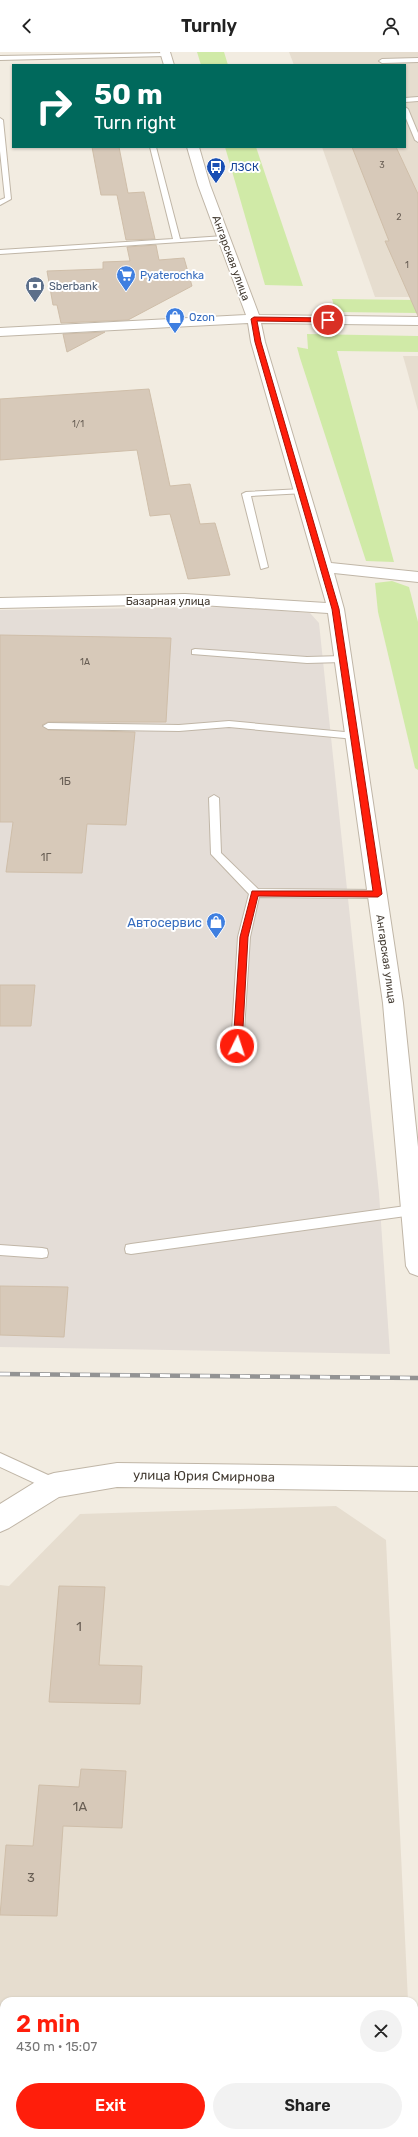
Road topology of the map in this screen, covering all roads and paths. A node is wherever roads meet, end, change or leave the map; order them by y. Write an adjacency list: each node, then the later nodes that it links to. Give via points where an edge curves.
1 (165, 53): 2 (lane); 6 (street)
2 (129, 56): 3 (lane)
3 (0, 58)
4 (418, 60): 5 (lane)
5 (382, 61)
6 (169, 64)
7 (406, 100): 8 (lane)
8 (418, 100)
9 (406, 111): 11 (lane)
10 (0, 120): 14 (lane)
11 (418, 140)
12 (153, 148): 17 (lane)
13 (193, 148): 16 (street, Ангарская улица, via 204,186)
14 (2, 163): 15 (lane, via 8,199)
15 (0, 203)
16 (224, 238): 17 (lane); 19 (street, Ангарская улица)
17 (177, 242): 18 (lane)
18 (0, 252)
19 (254, 319): 20 (street); 21 (street); 22 (street, Ангарская улица, via 258,342)
20 (418, 321)
21 (0, 332)
22 (302, 491): 23 (lane, via 246,494); 24 (street, Ангарская улица)
23 (264, 567)
24 (324, 567): 25 (street); 27 (street, Ангарская улица)
25 (418, 577)
26 (0, 603): 27 (street, Базарная улица, via 185,599)
27 (336, 609): 29 (street, Ангарская улица)
28 (195, 652): 29 (lane, via 306,660)
29 (343, 659): 31 (street, Ангарская улица)
30 (48, 726): 31 (lane, via 179,728 229,724)
31 (355, 736): 34 (street, Ангарская улица)
32 (214, 798): 33 (lane, via 216,854)
33 (255, 893): 34 (lane); 35 (lane, via 244,937)
34 (378, 894): 36 (street, Ангарская улица, via 393,1003)
35 (237, 1046)
36 (414, 1210): 37 (lane); 40 (street, Ангарская улица)
37 (131, 1248)
38 (0, 1250): 39 (lane)
39 (42, 1253)
40 (418, 1266)
41 (0, 1460): 43 (lane)
42 (418, 1479): 43 (street, улица Юрия Смирнова, via 117,1475)
43 (54, 1485): 44 (street, улица Юрия Смирнова)
44 (0, 1519)

